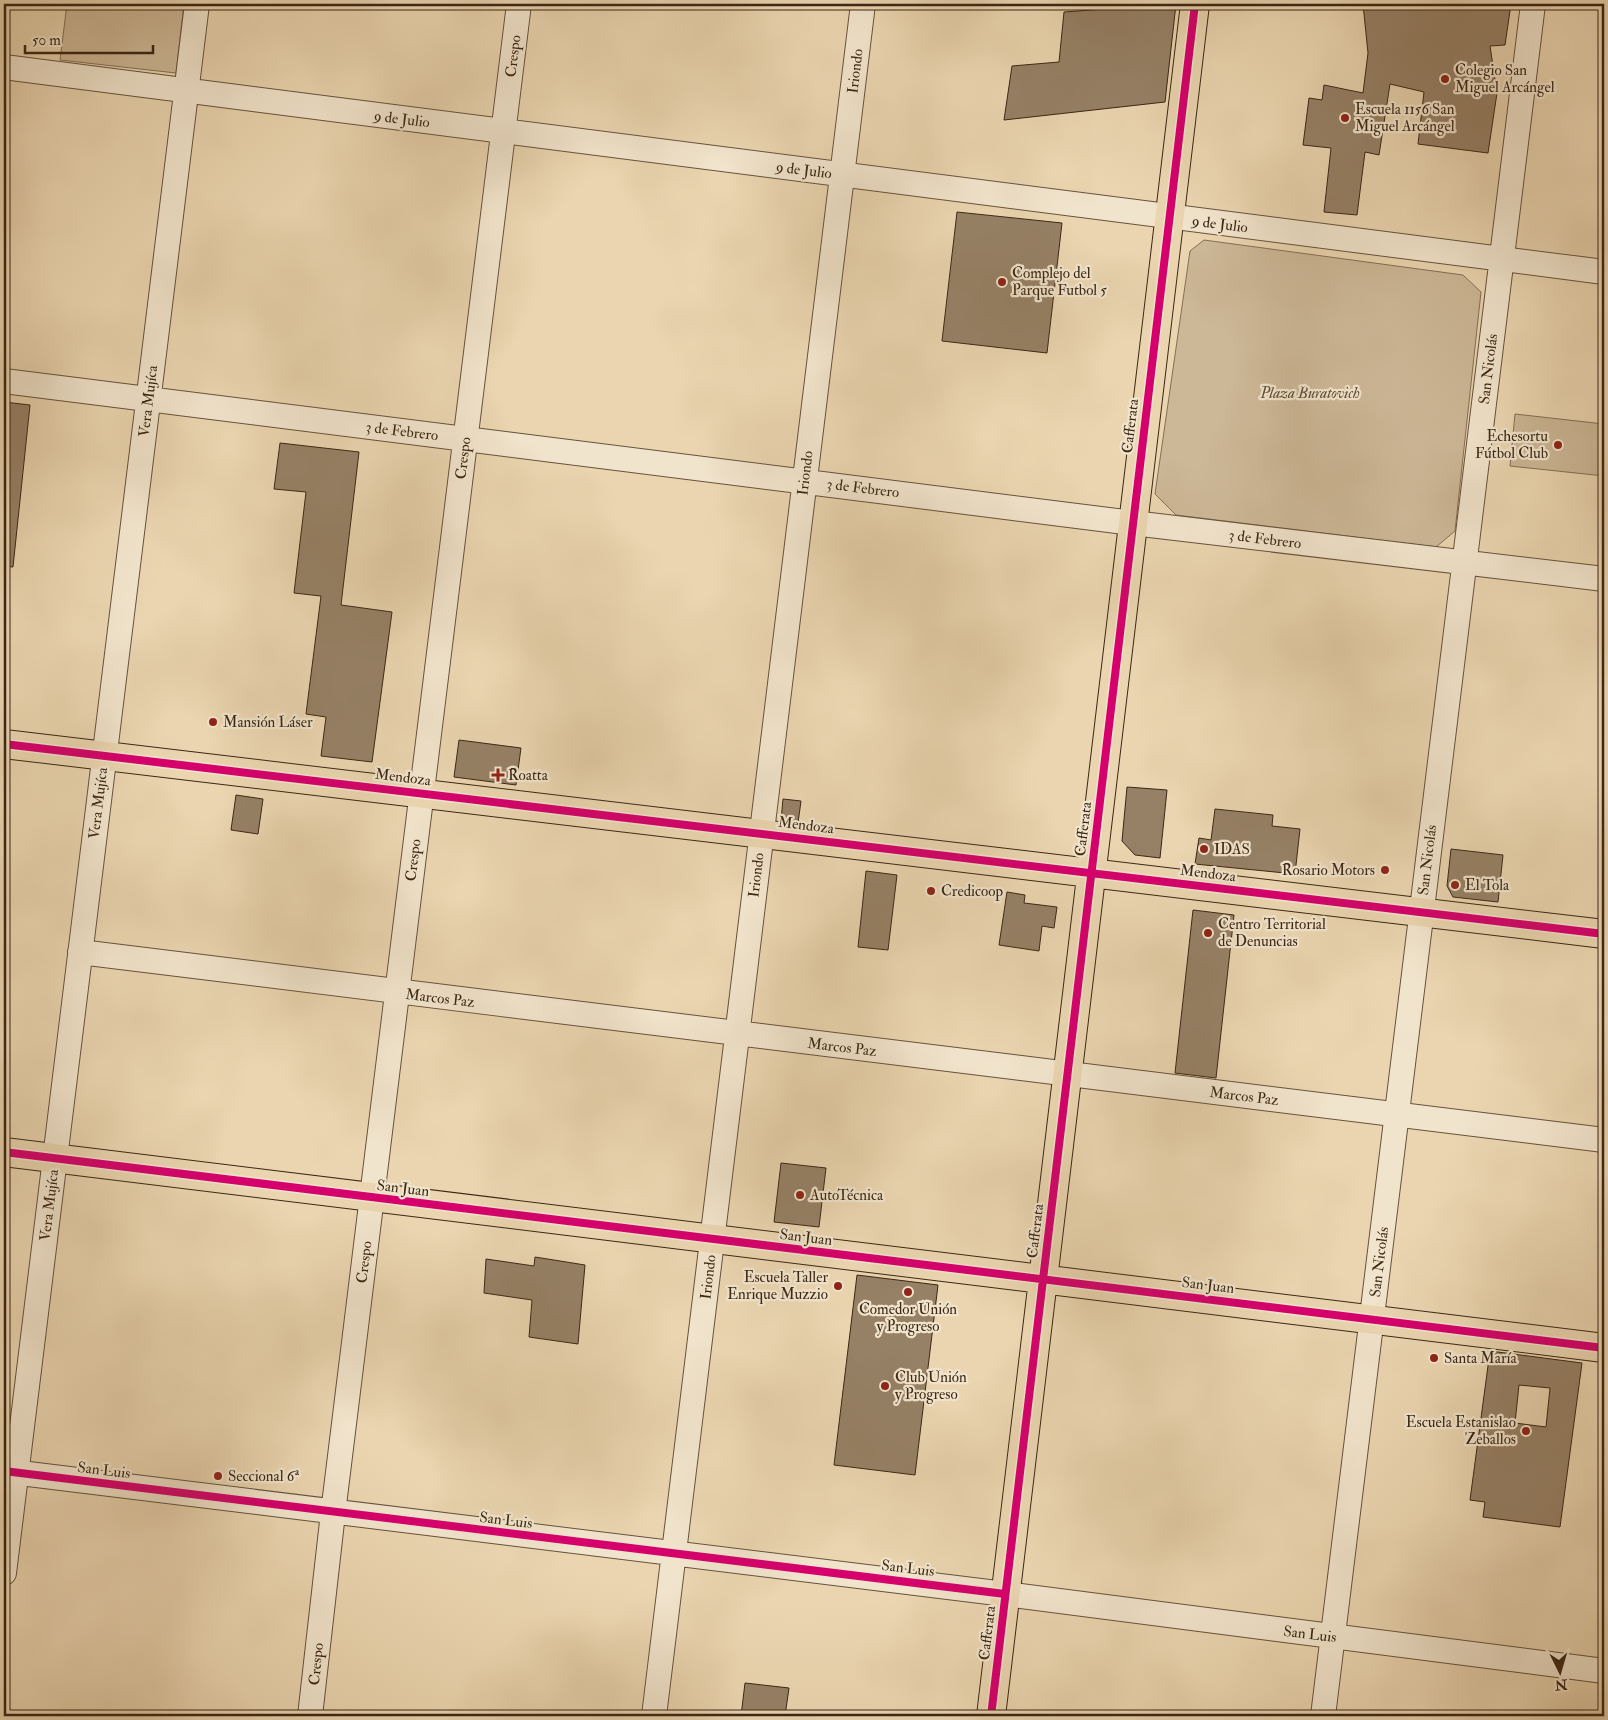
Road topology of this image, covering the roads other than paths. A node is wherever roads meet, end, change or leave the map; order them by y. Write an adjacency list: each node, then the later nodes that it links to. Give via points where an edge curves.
1 (196, 4): 7 (street, Vera Mujíca)
2 (519, 4): 8 (street, Crespo)
3 (864, 4): 9 (street, Iriondo)
4 (1195, 4): 10 (main road, Cafferata)
5 (1533, 4): 11 (street, San Nicolás)
6 (4, 67): 7 (street, 9 de Julio)
7 (186, 91): 8 (street, 9 de Julio); 14 (street, Vera Mujíca)
8 (503, 132): 9 (street, 9 de Julio); 15 (street, Crespo)
9 (842, 175): 10 (street, 9 de Julio); 16 (street, Iriondo)
10 (1169, 218): 11 (street, 9 de Julio); 17 (main road, Cafferata)
11 (1502, 259): 12 (street, 9 de Julio); 18 (street, San Nicolás)
12 (1604, 272)
13 (4, 381): 14 (street, 3 de Febrero)
14 (148, 398): 15 (street, 3 de Febrero); 21 (street, Vera Mujíca)
15 (465, 439): 16 (street, 3 de Febrero); 22 (street, Crespo)
16 (804, 481): 17 (street, 3 de Febrero); 23 (street, Iriondo)
17 (1133, 523): 18 (street, 3 de Febrero); 24 (main road, Cafferata)
18 (1464, 562): 19 (street, 3 de Febrero); 25 (street, San Nicolás)
19 (1604, 579)
20 (4, 744): 21 (main road, Mendoza)
21 (104, 756): 22 (main road, Mendoza); 27 (street, Vera Mujíca)
22 (422, 794): 23 (main road, Mendoza); 28 (street, Crespo)
23 (761, 834): 24 (main road, Mendoza); 29 (street, Iriondo)
24 (1091, 873): 25 (main road, Mendoza); 30 (main road, Cafferata)
25 (1421, 912): 26 (main road, Mendoza); 31 (street, San Nicolás)
26 (1604, 934)
27 (80, 952): 28 (street, Marcos Paz); 34 (street, Vera Mujíca)
28 (397, 993): 29 (street, Marcos Paz); 35 (street, Crespo)
29 (736, 1034): 30 (street, Marcos Paz); 36 (street, Iriondo)
30 (1067, 1074): 31 (street, Marcos Paz); 37 (main road, Cafferata)
31 (1396, 1115): 32 (street, Marcos Paz); 38 (street, San Nicolás)
32 (1604, 1140)
33 (4, 1152): 34 (main road, San Juan)
34 (54, 1158): 35 (main road, San Juan); 40 (street, Vera Mujíca)
35 (372, 1198): 36 (main road, San Juan); 41 (street, Crespo)
36 (712, 1240): 37 (main road, San Juan); 42 (street, Iriondo)
37 (1043, 1279): 38 (main road, San Juan); 44 (main road, Cafferata)
38 (1372, 1319): 39 (main road, San Juan); 45 (street, San Nicolás)
39 (1604, 1348)
40 (10, 1472): 41 (street, San Luis); 43 (street, Vera Mujíca)
41 (333, 1513): 42 (street, San Luis); 47 (street, Crespo)
42 (672, 1554): 44 (street, San Luis); 48 (street, Iriondo)
43 (4, 1573)
44 (1005, 1594): 45 (street, San Luis); 49 (main road, Cafferata)
45 (1333, 1637): 46 (street, San Luis); 50 (street, San Nicolás)
46 (1604, 1671)
47 (310, 1716)
48 (654, 1716)
49 (991, 1716)
50 (1323, 1716)

